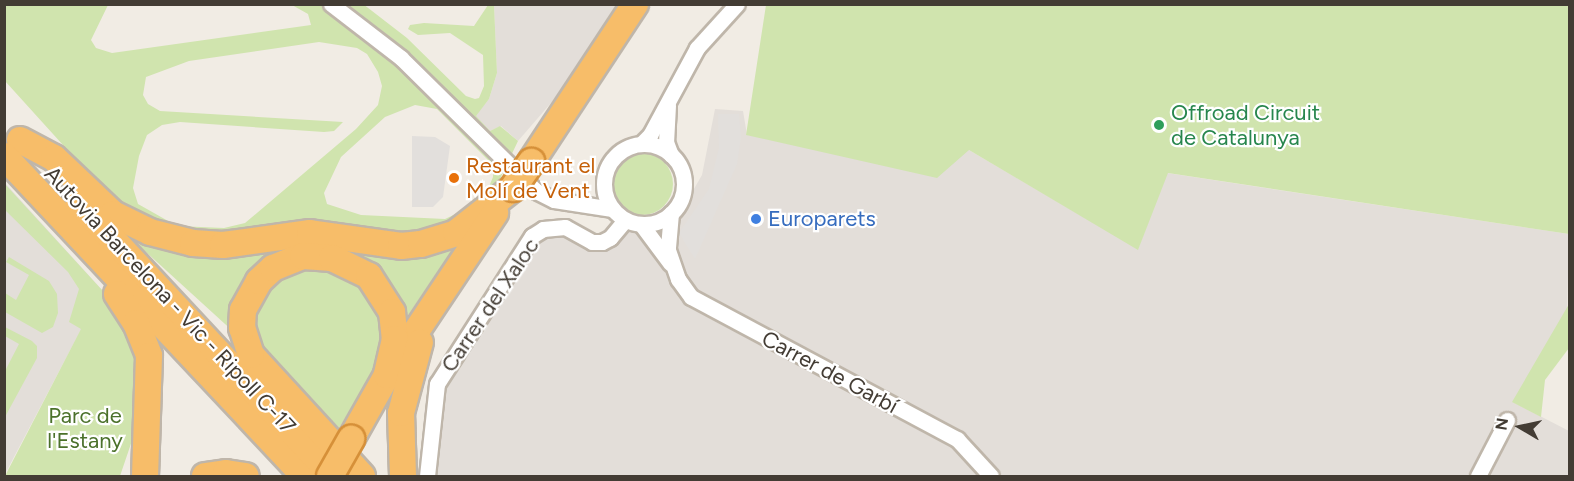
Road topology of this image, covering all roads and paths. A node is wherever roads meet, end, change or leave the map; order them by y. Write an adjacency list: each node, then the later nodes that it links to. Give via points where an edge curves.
1 (331, 4): 11 (street, via 401,58 536,191 554,200)
2 (635, 4): 10 (highway, bridge)
3 (737, 4): 4 (street, via 706,34)
4 (668, 100): 6 (street, via 650,135); 7 (street, via 666,142)
5 (10, 140): 10 (highway, via 54,158 113,214 150,232 193,243 222,244 310,233 400,246 421,244 456,233); 25 (highway, Autovia Barcelona - Vic - Ripoll C-17); 27 (highway, Autovia Barcelona - Vic - Ripoll C-17)
6 (640, 144): 7 (street, via 662,148); 9 (street, via 616,154)
7 (671, 155): 13 (street, via 684,179 681,198)
8 (4, 162): 19 (highway, via 32,201 123,300 148,356)
9 (604, 178): 11 (street); 12 (street, via 605,194)
10 (513, 188): 17 (highway)
11 (574, 201): 12 (street)
12 (612, 209): 14 (street)
13 (671, 213): 15 (street, via 657,222); 16 (street, Carrer de Garbí, via 667,237)
14 (625, 219): 15 (street); 30 (street, Carrer del Xaloc, via 602,242 592,242 565,227 543,229 532,236 437,384)
15 (641, 224): 16 (street, Carrer de Garbí)
16 (673, 266): 31 (street, Carrer de Garbí, via 682,286 700,303 957,439)
17 (440, 294): 18 (highway); 29 (highway, via 405,392 400,434)
18 (387, 375): 26 (highway, bridge); 28 (highway, via 394,339 392,312 378,285 359,269 332,258 303,256 273,268 250,295 242,328 251,355)
19 (148, 414): 21 (highway); 22 (highway)
20 (1507, 420): 32 (street)
21 (127, 477)
22 (145, 477)
23 (205, 477): 24 (highway, via 226,473)
24 (246, 477)
25 (304, 477)
26 (330, 477)
27 (334, 477)
28 (362, 477)
29 (403, 477)
30 (427, 477)
31 (991, 477)
32 (1478, 477)

